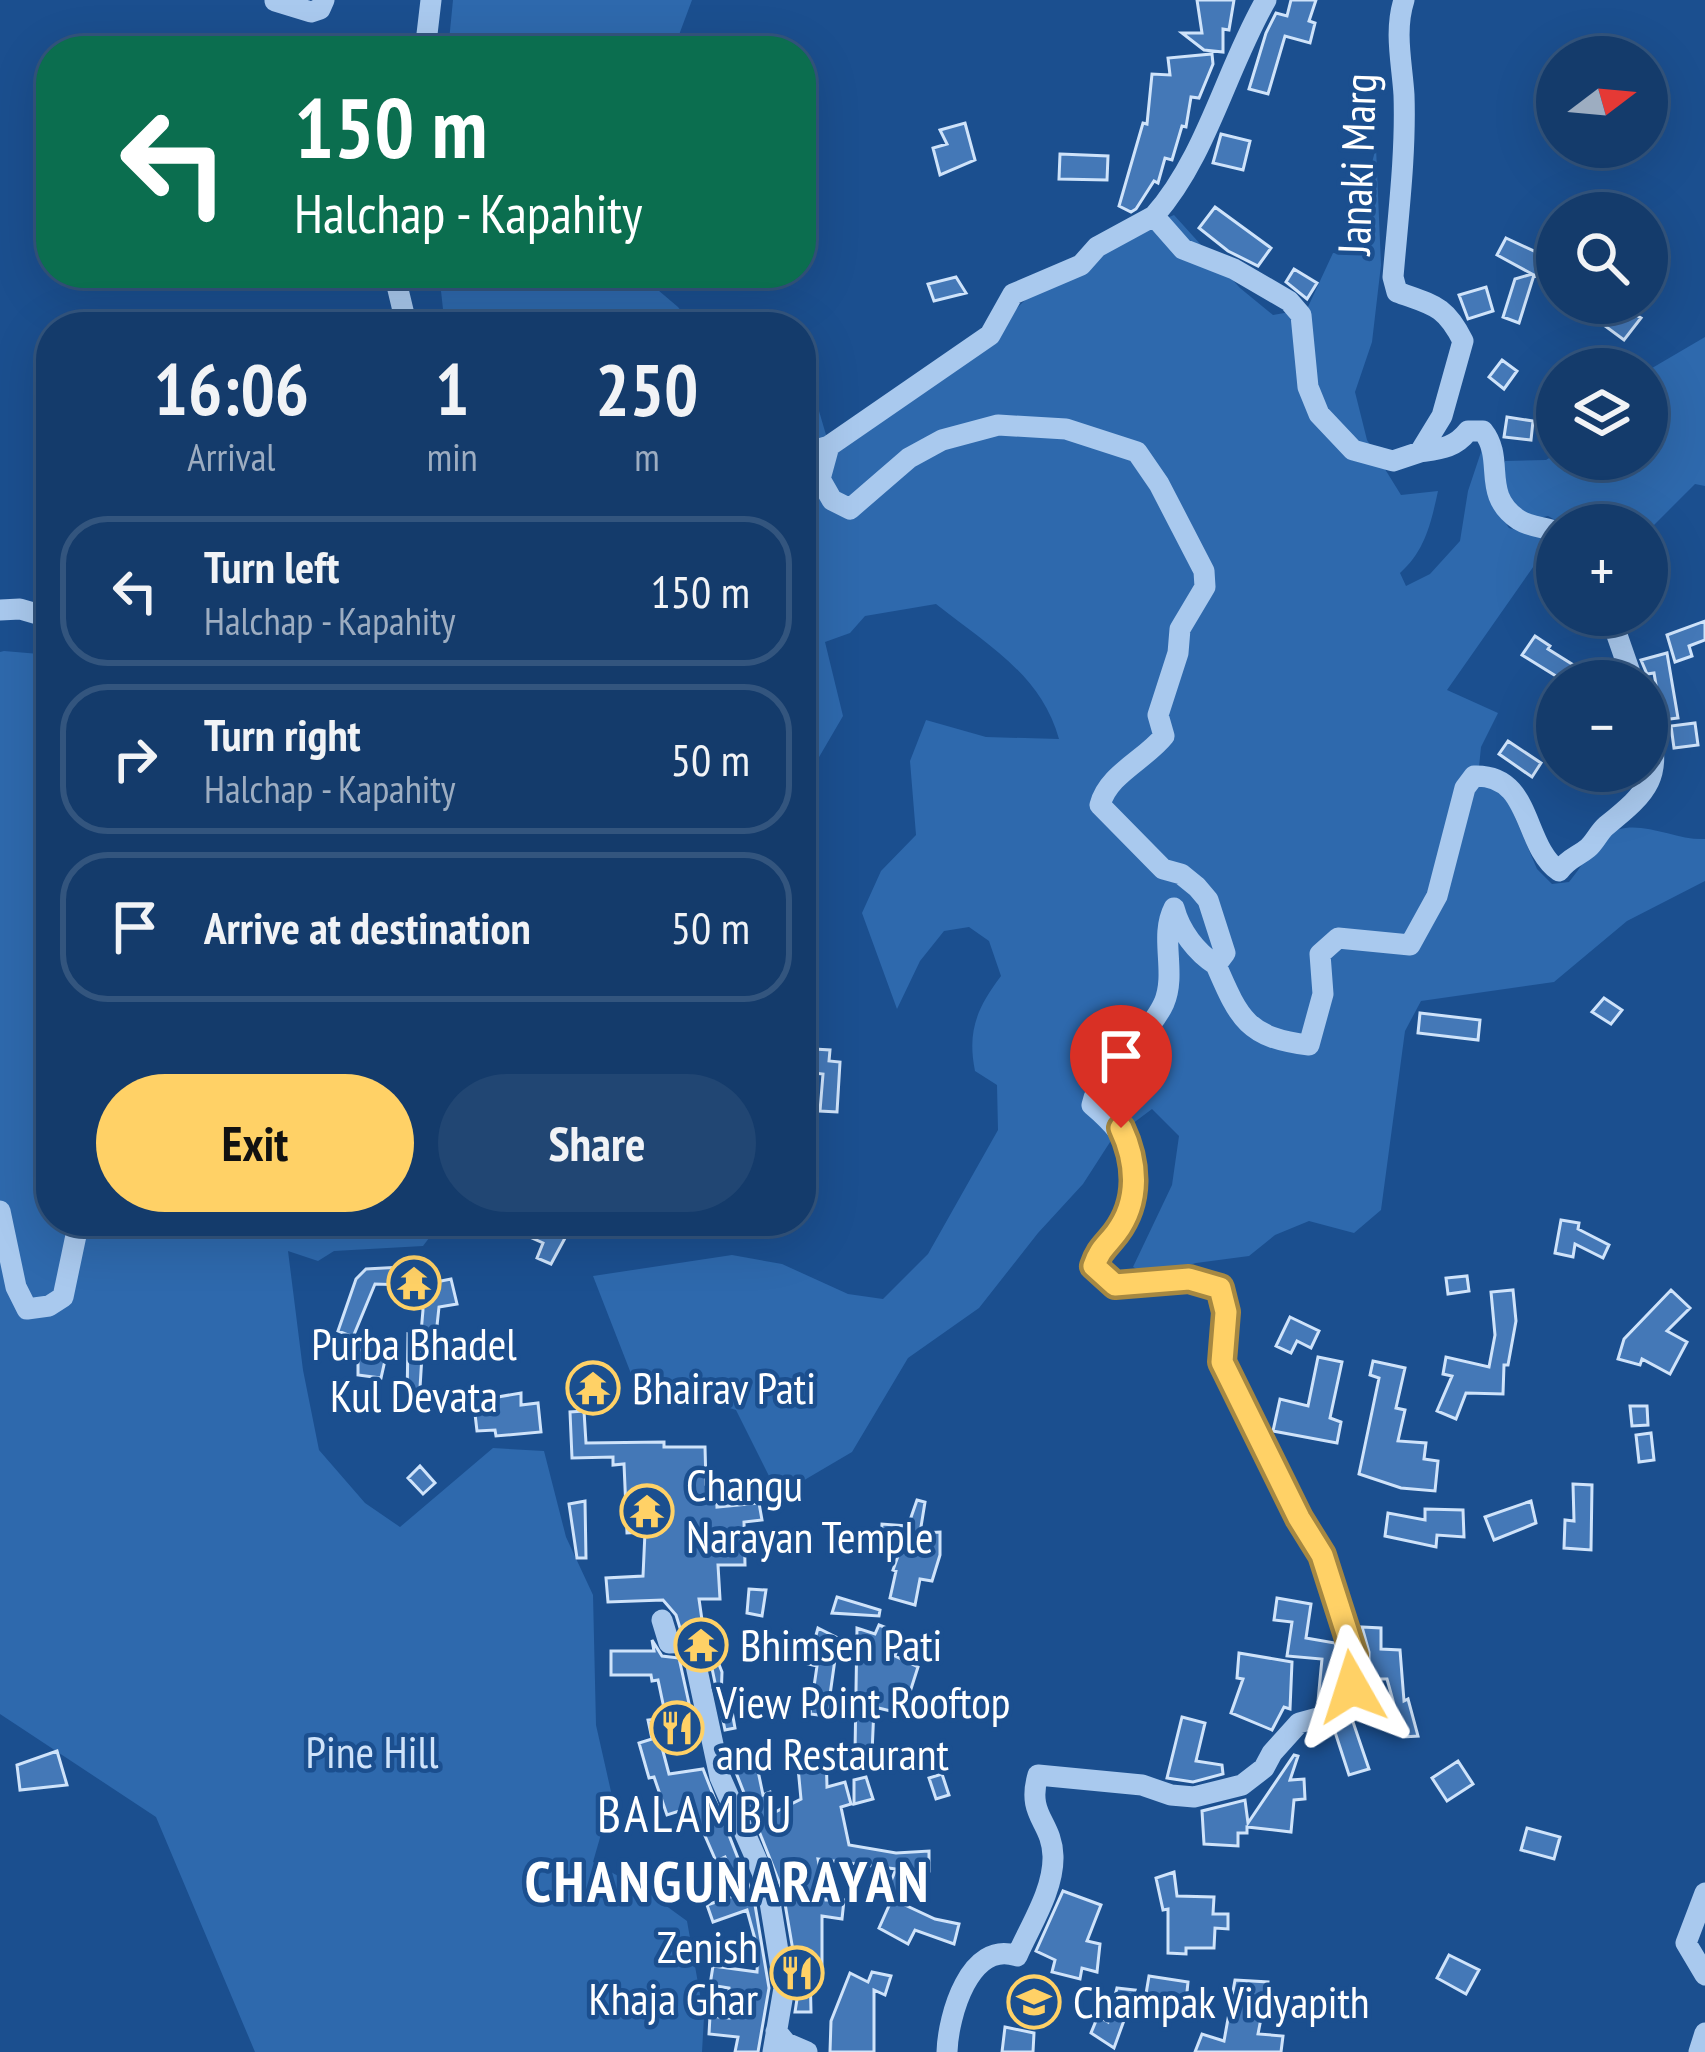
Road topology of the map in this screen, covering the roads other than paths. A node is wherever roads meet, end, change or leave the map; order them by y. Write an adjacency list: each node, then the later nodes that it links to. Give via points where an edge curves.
1 (324, 0): 5 (street, via 310,12)
2 (430, 0): 6 (street)
3 (1266, 0): 7 (street, via 1192,157)
4 (1404, 0): 10 (street, Janaki Marg, via 1393,277 1397,292 1436,304 1463,341 1442,416)
5 (275, 1)
6 (426, 36)
7 (1154, 216): 8 (street, via 1097,247 1081,266 1013,294 990,334); 10 (street, Janaki Marg, via 1183,249 1234,268 1301,314 1318,414 1353,450 1393,461)
8 (830, 446): 9 (street); 15 (street, via 820,479 832,500 850,509 909,458 998,425 1066,429 1137,452 1193,548 1205,587 1180,629 1157,716 1164,736 1114,779 1100,805 1208,901 1225,952)
9 (816, 450)
10 (1420, 452): 11 (street, via 1483,431 1494,446 1493,480 1510,512)
11 (1536, 526)
12 (0, 610): 13 (street)
13 (36, 614)
14 (1644, 792): 15 (street, via 1559,872 1506,783 1474,776 1437,896 1409,945 1338,938 1320,954 1323,994 1310,1045 1260,1034 1239,1016)
15 (1216, 964): 24 (street, via 1174,908 1171,985 1161,1010 1096,1089 1093,1106 1121,1128 1135,1163 1132,1198 1094,1266 1115,1285 1189,1279 1220,1288 1222,1362 1322,1555 1354,1655 1352,1687 1339,1712 1299,1723 1242,1785 1194,1797 1038,1775 1031,1799 1053,1854 1048,1886 1017,1956 1005,1951 981,1960 965,1984)
16 (0, 1211): 17 (street, via 27,1309 63,1297)
17 (76, 1236)
18 (662, 1620): 22 (street, via 669,1643 692,1642 720,1777 763,1872 784,1988)
19 (1705, 1892): 20 (street, via 1686,1943)
20 (1705, 1975)
21 (1705, 2033): 25 (street)
22 (775, 2042): 23 (street)
23 (807, 2052)
24 (947, 2052)
25 (1699, 2052)

